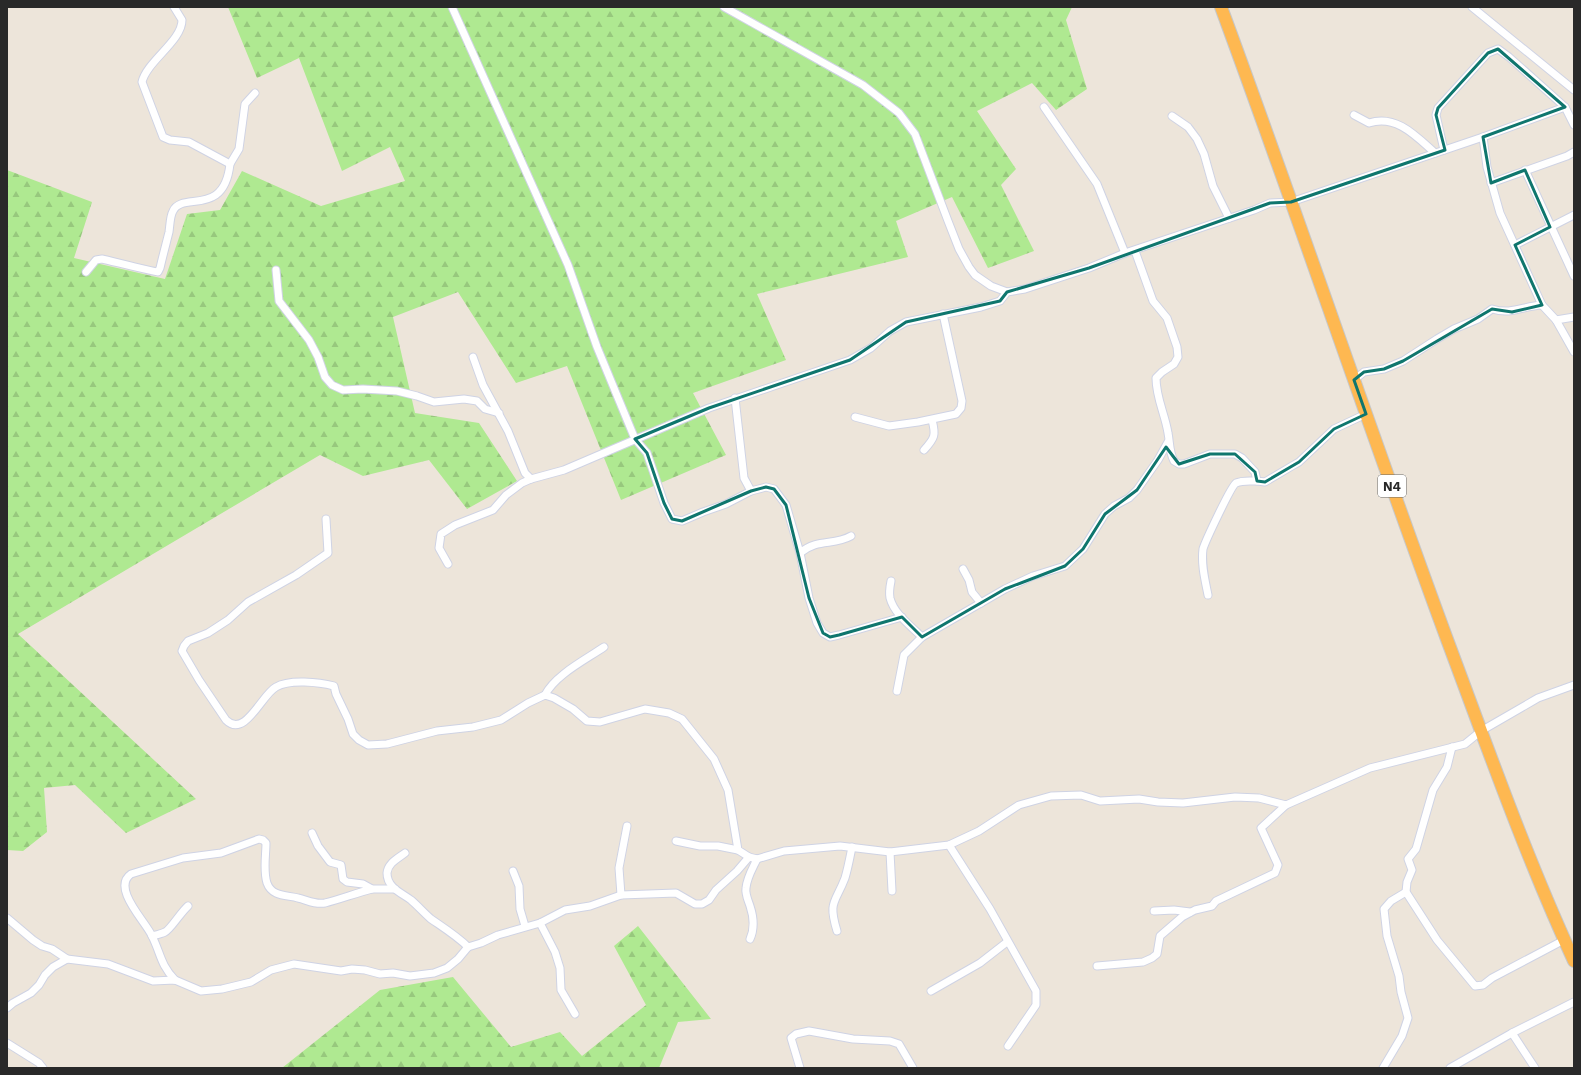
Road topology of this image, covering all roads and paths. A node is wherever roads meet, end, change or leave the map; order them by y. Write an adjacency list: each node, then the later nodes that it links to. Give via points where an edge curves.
1 (174, 7): 17 (street, via 182,20 180,30 143,77 142,82 163,137 189,142)
2 (452, 7): 43 (street, via 568,265 597,347)
3 (724, 7): 30 (street, via 863,85 899,113 915,134 950,228 969,267 975,275 991,286)
4 (1221, 7): 20 (highway, N4)
5 (1472, 7): 6 (street)
6 (1574, 90)
7 (255, 93): 17 (street, via 245,104 239,149)
8 (1044, 107): 26 (street, via 1097,184)
9 (1565, 107): 12 (street); 13 (street); 14 (street, via 1498,49 1488,53 1438,108 1436,115)
10 (1354, 115): 16 (street, via 1369,123 1380,120 1391,122 1412,133)
11 (1172, 116): 22 (street, via 1188,127 1197,139)
12 (1574, 126)
13 (1483, 138): 14 (street); 19 (street)
14 (1444, 150): 16 (street)
15 (1574, 152): 18 (street)
16 (1435, 153): 20 (street)
17 (230, 164): 28 (street, via 229,177 217,194 207,200 177,205 173,210 158,272 102,259 96,260)
18 (1525, 170): 19 (street); 23 (street)
19 (1491, 183): 24 (street, via 1500,212)
20 (1291, 202): 22 (street, via 1270,203); 37 (highway, N4)
21 (1574, 215): 23 (street)
22 (1229, 218): 25 (street)
23 (1550, 227): 24 (street); 29 (street)
24 (1515, 245): 31 (street)
25 (1135, 251): 26 (street); 44 (street, via 1153,301 1168,318 1177,347 1178,357 1174,364 1156,378 1156,391 1169,434)
26 (1125, 253): 30 (street, via 1025,289)
27 (276, 270): 39 (street, via 279,301 309,340 325,377 332,385 343,390 397,391 434,402 464,399 477,401 485,409)
28 (86, 272)
29 (1574, 276)
30 (1007, 292): 32 (street, via 1000,301)
31 (1542, 305): 34 (street); 37 (street, via 1512,312 1492,309 1478,319 1437,339 1404,361 1384,369 1364,372)
32 (943, 314): 38 (street, via 906,322 890,331 872,348 850,360); 42 (street, via 962,402 956,414)
33 (1574, 316): 34 (street)
34 (1556, 320): 35 (street)
35 (1574, 352)
36 (473, 357): 39 (street)
37 (1354, 380): 40 (highway, N4)
38 (735, 398): 43 (street); 48 (street, via 744,478)
39 (499, 413): 46 (street, via 525,473)
40 (1366, 414): 47 (street, via 1334,429 1299,462 1265,482); 63 (highway, N4)
41 (855, 417): 42 (street, via 889,426)
42 (932, 420): 45 (street, via 935,432 932,441)
43 (635, 439): 46 (street, via 564,470); 48 (street, via 647,453 664,503 672,518 682,521)
44 (1168, 442): 47 (street, via 1174,461 1179,464 1190,463 1210,454 1235,454 1255,472); 56 (street, via 1137,490 1105,514 1084,549 1065,566 1033,576)
45 (924, 450)
46 (531, 479): 52 (street, via 506,495 493,510 455,525 441,534 439,548)
47 (1257, 481): 55 (street, via 1234,484 1204,548 1203,566)
48 (751, 491): 51 (street, via 766,487 774,489 780,496 786,505)
49 (326, 519): 62 (street, via 328,553 296,575 248,602 228,620 188,641 184,646 182,651 199,680 231,725 236,726 246,720 269,691 287,682 334,686 353,734 368,745 387,744 437,731 473,727 501,720 528,702)
50 (851, 536): 51 (street, via 814,544)
51 (800, 553): 57 (street, via 817,623 823,633 830,637 839,636)
52 (448, 564)
53 (963, 569): 56 (street, via 972,592)
54 (891, 582): 57 (street, via 889,596)
55 (1208, 595)
56 (981, 602): 58 (street)
57 (902, 617): 58 (street)
58 (922, 638): 61 (street, via 904,654)
59 (604, 647): 62 (street, via 558,678 550,685)
60 (1574, 685): 63 (street, via 1538,698)
61 (897, 690)
62 (545, 695): 71 (street, via 573,709 588,721 600,722 646,709 669,713 682,719 714,759 728,790)
63 (1481, 731): 64 (street, via 1464,744); 91 (highway, N4, via 1520,835)
64 (1452, 747): 65 (street, via 1370,768); 80 (street, via 1447,767 1433,790 1416,849 1408,859 1412,870)
65 (1286, 805): 69 (street, via 1258,798 1235,797 1183,803 1139,799 1100,801 1081,795 1052,796 1019,805 979,831); 84 (street, via 1261,828 1278,865 1275,874 1216,901 1212,906)
66 (627, 826): 81 (street, via 619,868)
67 (312, 833): 77 (street, via 330,862 341,865 343,880 363,884)
68 (676, 841): 71 (street)
69 (949, 845): 72 (street); 92 (street, via 990,909)
70 (852, 847): 72 (street); 75 (street, via 784,851); 88 (street, via 845,878 832,904)
71 (738, 850): 74 (street)
72 (890, 852): 79 (street)
73 (405, 853): 78 (street, via 391,863 387,874)
74 (749, 857): 75 (street); 81 (street, via 709,900 702,904 695,904 676,893)
75 (757, 859): 90 (street, via 748,877 746,888 746,898 753,916 754,929)
76 (512, 871): 87 (street, via 519,886 520,909)
77 (372, 889): 78 (street); 89 (street, via 324,903 277,894 267,884 266,843 259,839 221,852 183,858 126,877 124,885 130,900)
78 (395, 890): 93 (street)
79 (892, 891)
80 (1406, 892): 91 (street, via 1437,940 1475,986 1483,985); 108 (street, via 1391,900 1384,909 1387,936 1408,1018 1402,1036)
81 (621, 895): 86 (street, via 590,906 564,910)
82 (188, 906): 89 (street, via 169,929)
83 (1154, 911): 84 (street)
84 (1190, 912): 96 (street, via 1160,936 1157,954 1152,958 1143,962)
85 (7, 918): 94 (street, via 32,940)
86 (540, 923): 87 (street); 101 (street, via 555,952 560,968 561,990)
87 (525, 926): 93 (street)
88 (838, 931)
89 (152, 936): 97 (street, via 166,971)
90 (750, 939)
91 (1564, 940): 95 (highway, N4)
92 (1007, 942): 98 (street, via 980,963); 104 (street, via 1036,991 1036,1005)
93 (468, 947): 97 (street, via 447,968 434,973 410,976 358,970 341,971 294,964 271,970 251,982 222,989 202,991)
94 (68, 959): 97 (street, via 108,964 153,981); 100 (street, via 53,967 31,993)
95 (1574, 961)
96 (1097, 966)
97 (176, 980)
98 (931, 991)
99 (1574, 1002): 102 (street)
100 (7, 1008)
101 (575, 1014)
102 (1512, 1033): 109 (street); 110 (street)
103 (7, 1043): 105 (street)
104 (1008, 1046)
105 (43, 1068)
106 (800, 1068): 107 (street, via 792,1038 796,1034 809,1031 899,1044)
107 (913, 1068)
108 (1383, 1068)
109 (1450, 1068)
110 (1535, 1068)

